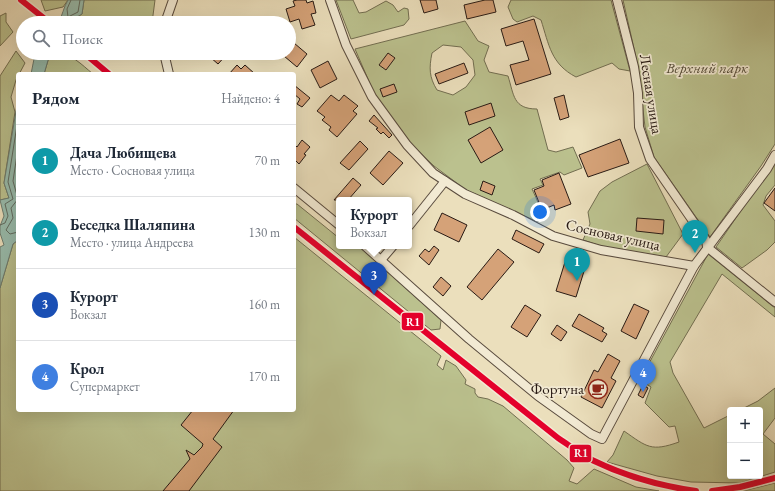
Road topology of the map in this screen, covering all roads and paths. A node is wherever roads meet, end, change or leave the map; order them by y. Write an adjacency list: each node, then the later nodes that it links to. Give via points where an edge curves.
1 (173, 0): 4 (street)
2 (330, 0): 8 (street, Сосновая улица, via 346,45 372,97 406,145)
3 (616, 0): 12 (street, Лесная улица, via 634,67 639,127 650,159 706,240)
4 (167, 16)
5 (166, 60): 6 (street)
6 (169, 72)
7 (775, 155): 12 (street)
8 (445, 182): 10 (street); 16 (street, Сосновая улица, via 553,236 601,250)
9 (296, 190): 11 (street)
10 (412, 222)
11 (336, 223)
12 (707, 247): 16 (street); 17 (street)
13 (368, 249): 15 (street)
14 (390, 249): 15 (street)
15 (381, 260): 16 (street, via 469,339 538,396 602,439)
16 (694, 266)
17 (775, 302)

